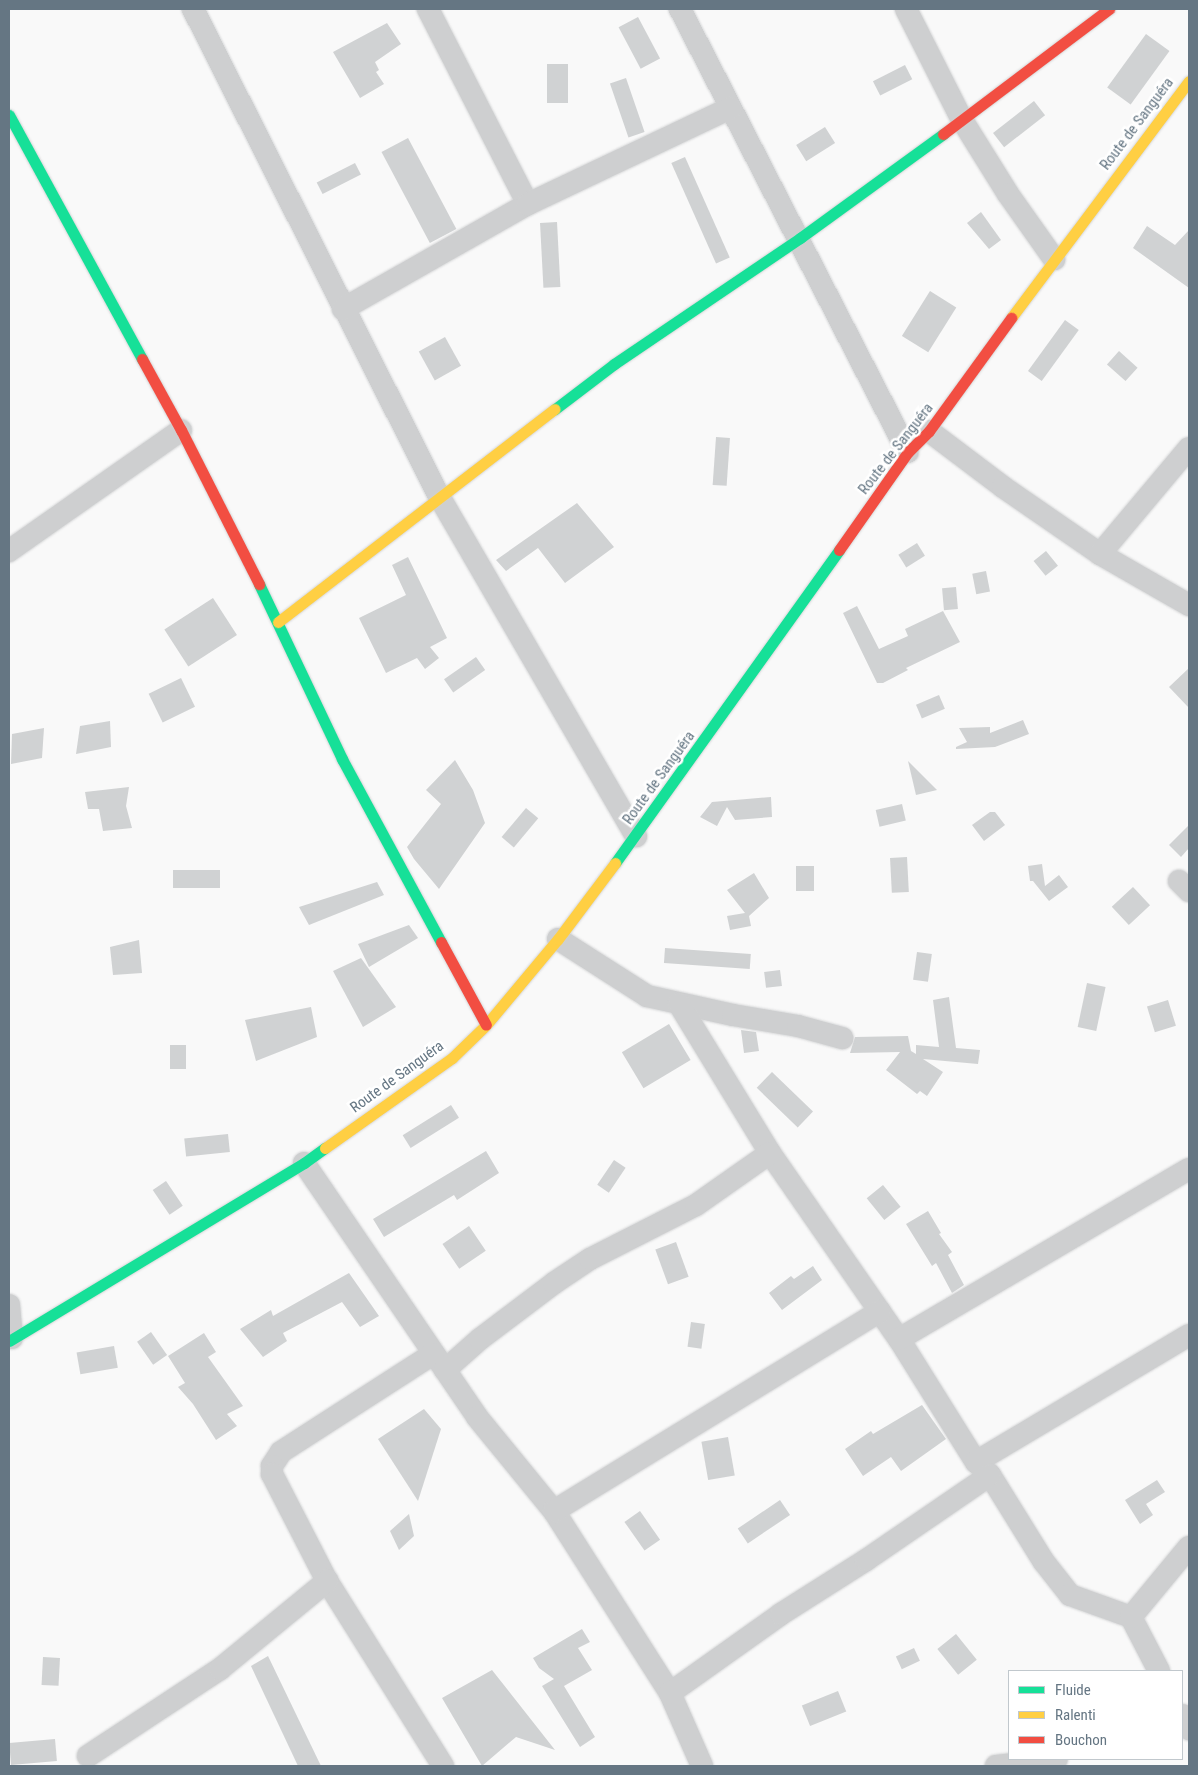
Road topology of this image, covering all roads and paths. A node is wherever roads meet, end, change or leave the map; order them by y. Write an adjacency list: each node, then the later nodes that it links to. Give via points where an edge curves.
1 (193, 9): 13 (street)
2 (428, 9): 10 (street)
3 (680, 9): 7 (street)
4 (906, 9): 9 (street)
5 (1109, 9): 9 (street)
6 (1189, 81): 12 (street, Route de Sanguéra)
7 (730, 108): 10 (street); 11 (street)
8 (9, 115): 14 (street)
9 (962, 120): 11 (street); 12 (street)
10 (528, 204): 13 (street)
11 (800, 238): 17 (street); 18 (street, via 614,364)
12 (1054, 259): 15 (street, Route de Sanguéra)
13 (343, 309): 18 (street)
14 (181, 430): 19 (street); 22 (street)
15 (929, 431): 17 (street, Route de Sanguéra); 20 (street)
16 (1189, 448): 20 (street)
17 (908, 452): 23 (street, Route de Sanguéra)
18 (440, 498): 22 (street); 23 (street)
19 (9, 552)
20 (1100, 554): 21 (street)
21 (1189, 605)
22 (278, 622): 26 (street, via 342,760)
23 (636, 836): 24 (street, Route de Sanguéra)
24 (558, 940): 25 (street, via 647,996); 26 (street, Route de Sanguéra)
25 (679, 1004): 27 (street, via 798,1026); 28 (street)
26 (486, 1025): 29 (street, Route de Sanguéra, via 452,1058)
27 (842, 1038)
28 (770, 1153): 32 (street); 36 (street, via 696,1205 590,1259 480,1339)
29 (304, 1162): 34 (street, Route de Sanguéra); 36 (street)
30 (1189, 1169): 35 (street)
31 (9, 1305): 34 (street)
32 (880, 1311): 35 (street); 38 (street)
33 (1189, 1335): 37 (street)
34 (11, 1339)
35 (899, 1340): 37 (street)
36 (439, 1362): 38 (street, via 478,1417); 40 (street, via 281,1452 272,1466 275,1483)
37 (983, 1468): 41 (street, via 1044,1562 1070,1595); 43 (street, via 866,1560 781,1614)
38 (554, 1511): 43 (street)
39 (1189, 1547): 41 (street)
40 (327, 1581): 46 (street, via 220,1669); 48 (street)
41 (1131, 1618): 42 (street)
42 (1158, 1670)
43 (670, 1693): 49 (street)
44 (1183, 1717): 45 (street)
45 (1189, 1729)
46 (88, 1756)
47 (1048, 1760): 50 (street)
48 (443, 1766)
49 (702, 1766)
50 (996, 1766)

